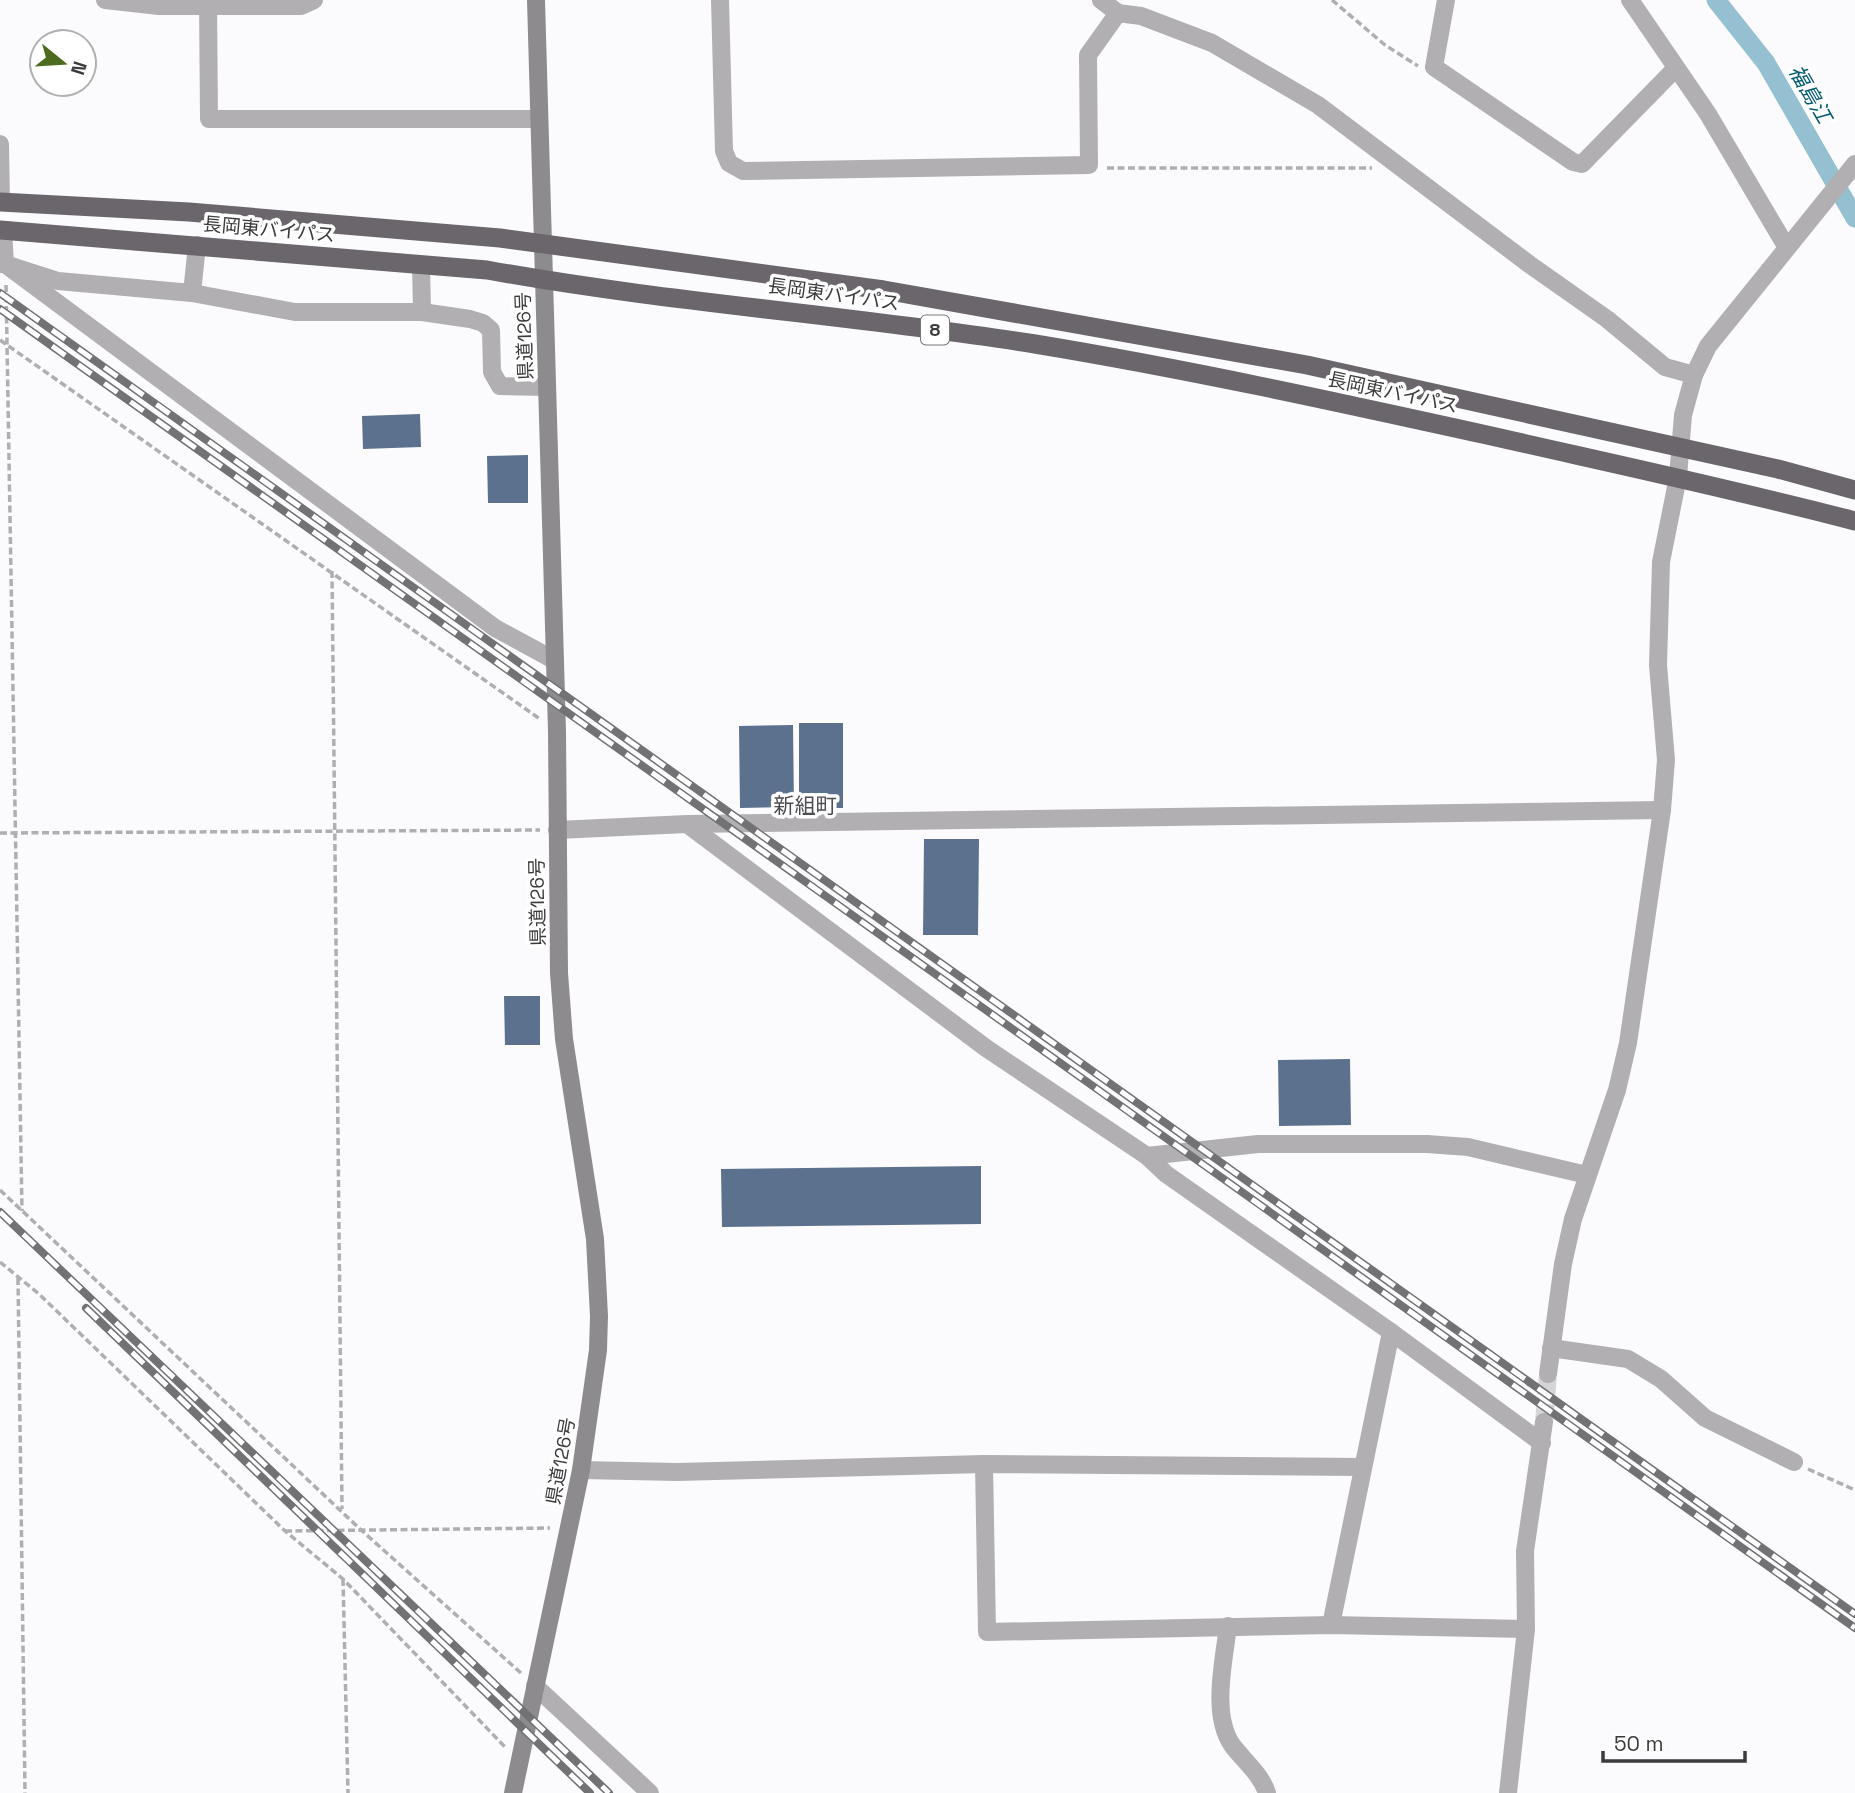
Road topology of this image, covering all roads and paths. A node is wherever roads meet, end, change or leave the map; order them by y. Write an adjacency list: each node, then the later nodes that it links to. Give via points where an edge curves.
1 (105, 0): 9 (street)
2 (314, 0): 9 (street, via 301,6)
3 (536, 0): 13 (main road, 県道126号)
4 (720, 0): 15 (street, via 724,151 729,163 743,171)
5 (1101, 0): 10 (street)
6 (1332, 0): 11 (path, via 1393,50 1423,69)
7 (1446, 0): 11 (street)
8 (1630, 0): 12 (street)
9 (208, 4): 13 (street, via 209,119)
10 (1118, 13): 15 (street, via 1088,55); 17 (street, via 1183,31 1246,60 1318,105)
11 (1434, 67): 12 (street, via 1582,164)
12 (1675, 69): 20 (street)
13 (538, 119): 21 (main road, 県道126号)
14 (0, 144): 18 (street)
15 (1090, 165): 17 (path)
16 (1852, 168): 20 (street)
17 (1402, 169): 30 (street, via 1665,367)
18 (1, 202): 21 (highway, 長岡東バイパス / 8, via 203,213)
19 (1, 230): 22 (highway, 長岡東バイパス / 8); 23 (street)
20 (1793, 241): 30 (street, via 1708,346)
21 (542, 244): 25 (main road, 県道126号); 32 (highway, 長岡東バイパス / 8, via 884,290 1307,365)
22 (197, 245): 24 (highway, 長岡東バイパス / 8); 26 (street)
23 (2, 264): 26 (street, via 58,281); 29 (path); 41 (street, via 495,628)
24 (421, 265): 25 (highway, 長岡東バイパス / 8, via 487,270); 27 (street)
25 (543, 281): 31 (main road, 県道126号); 34 (highway, 長岡東バイパス / 8, via 820,314 1170,368)
26 (192, 293): 27 (street, via 295,312)
27 (422, 312): 31 (street, via 483,323 491,330 492,372 500,386)
28 (0, 341): 29 (path)
29 (8, 347): 40 (path); 47 (path)
30 (1694, 375): 32 (street)
31 (547, 387): 41 (main road, 県道126号)
32 (1679, 446): 33 (highway, 長岡東バイパス / 8); 34 (street)
33 (1778, 469): 35 (highway); 36 (highway, 長岡東バイパス / 8)
34 (1678, 478): 37 (highway, 長岡東バイパス / 8); 43 (street, via 1661,562 1658,665 1666,760)
35 (1855, 481)
36 (1855, 489)
37 (1786, 502): 38 (highway, 長岡東バイパス / 8); 39 (highway)
38 (1855, 521)
39 (1855, 527)
40 (332, 571): 42 (path); 48 (path)
41 (554, 660): 42 (main road, 県道126号)
42 (556, 731): 45 (main road, 県道126号)
43 (1662, 810): 44 (street); 50 (street, via 1628,1042 1617,1090)
44 (687, 824): 45 (street); 49 (street, via 986,1048)
45 (556, 830): 48 (path); 63 (main road, 県道126号, via 564,1039 598,1283 598,1350)
46 (0, 833): 47 (path)
47 (13, 833): 48 (path); 52 (path)
48 (335, 833): 65 (path)
49 (1147, 1156): 50 (street, via 1258,1144 1427,1144 1468,1147); 55 (street)
50 (1587, 1175): 56 (street, via 1563,1264)
51 (0, 1190): 52 (path)
52 (22, 1211): 65 (path)
53 (0, 1262): 54 (path)
54 (18, 1278): 68 (path); 75 (path)
55 (1391, 1332): 59 (street); 62 (street)
56 (1551, 1348): 57 (street); 60 (street, via 1629,1359 1661,1379 1705,1418)
57 (1548, 1374)
58 (1544, 1422): 59 (street)
59 (1542, 1443): 72 (street, via 1525,1551)
60 (1794, 1462): 64 (path)
61 (984, 1464): 62 (street); 63 (street, via 677,1472); 71 (street, via 987,1632)
62 (1363, 1467): 70 (street)
63 (582, 1469): 66 (main road, 県道126号)
64 (1855, 1490)
65 (342, 1509): 67 (path)
66 (570, 1528): 67 (path); 73 (main road, 県道126号)
67 (360, 1529): 68 (path); 73 (path)
68 (285, 1531): 69 (path)
69 (343, 1579): 74 (path); 76 (path)
70 (1331, 1625): 71 (street); 72 (street)
71 (1228, 1626): 79 (street, via 1221,1705 1226,1735)
72 (1526, 1629): 80 (street)
73 (535, 1686): 74 (main road, 県道126号); 78 (street)
74 (520, 1760): 77 (main road, 県道126号)
75 (25, 1793)
76 (348, 1793)
77 (513, 1793)
78 (650, 1793)
79 (1268, 1793)
80 (1508, 1793)

